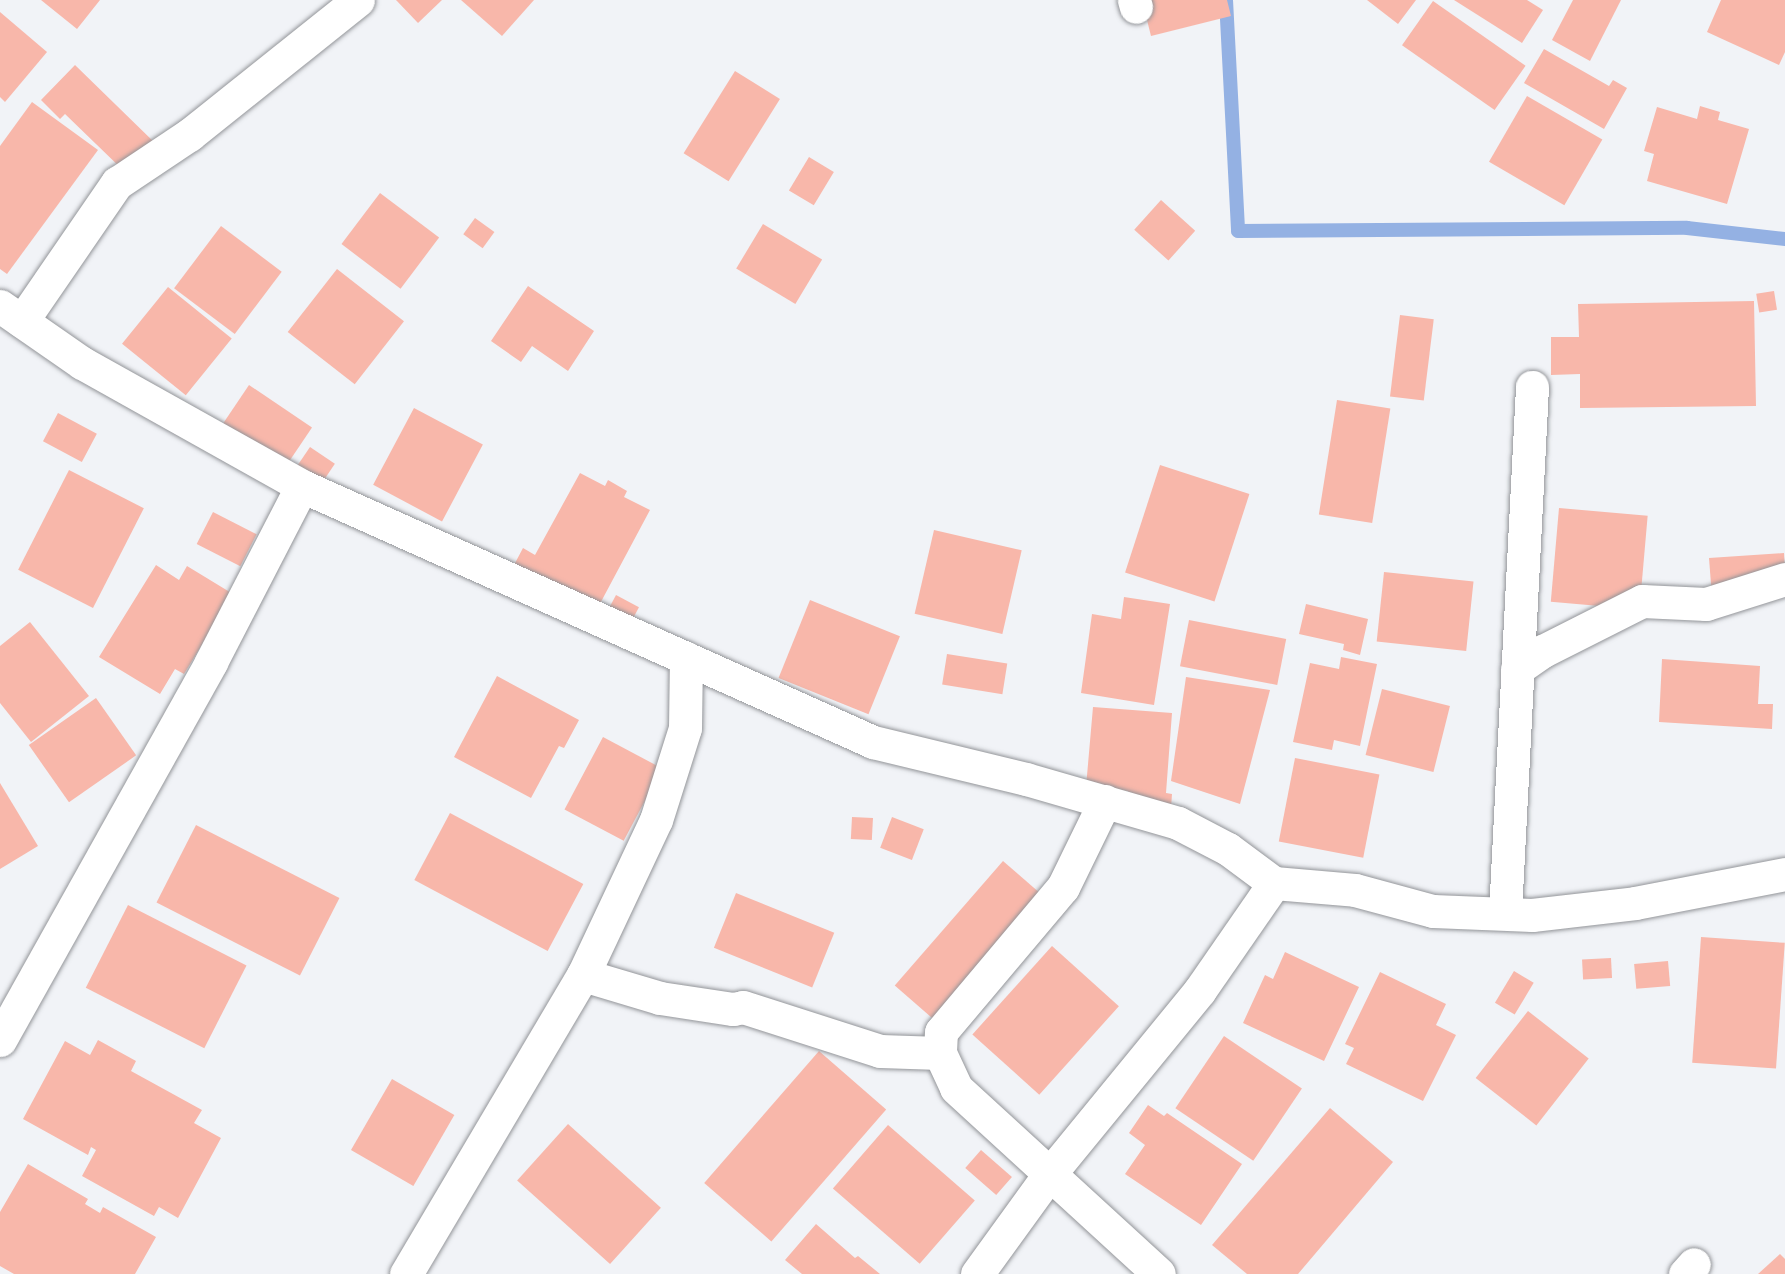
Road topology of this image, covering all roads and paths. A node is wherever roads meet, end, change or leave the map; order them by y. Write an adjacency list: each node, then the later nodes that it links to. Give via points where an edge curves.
1 (358, 0): 2 (street, via 189,135 117,183)
2 (11, 314): 4 (street, via 82,363)
3 (1532, 387): 7 (street)
4 (302, 486): 6 (street); 13 (street, via 211,662)
5 (1785, 579): 7 (street, via 1706,604 1642,601 1543,651)
6 (686, 658): 8 (street, via 873,742); 12 (street, via 685,728 656,820)
7 (1517, 669): 11 (street)
8 (1105, 801): 10 (street, via 1178,823 1228,849); 14 (street, via 1063,886 941,1032)
9 (1785, 874): 11 (street, via 1635,903 1532,915)
10 (1275, 883): 11 (street, via 1355,890 1433,911); 15 (street, via 1200,990)
11 (1505, 913)
12 (583, 975): 14 (street, via 660,998 744,1007 880,1052); 16 (street)
13 (0, 1040)
14 (940, 1053): 15 (street, via 956,1088)
15 (1048, 1176): 17 (street); 18 (street)
16 (406, 1274)
17 (977, 1274)
18 (1159, 1274)

